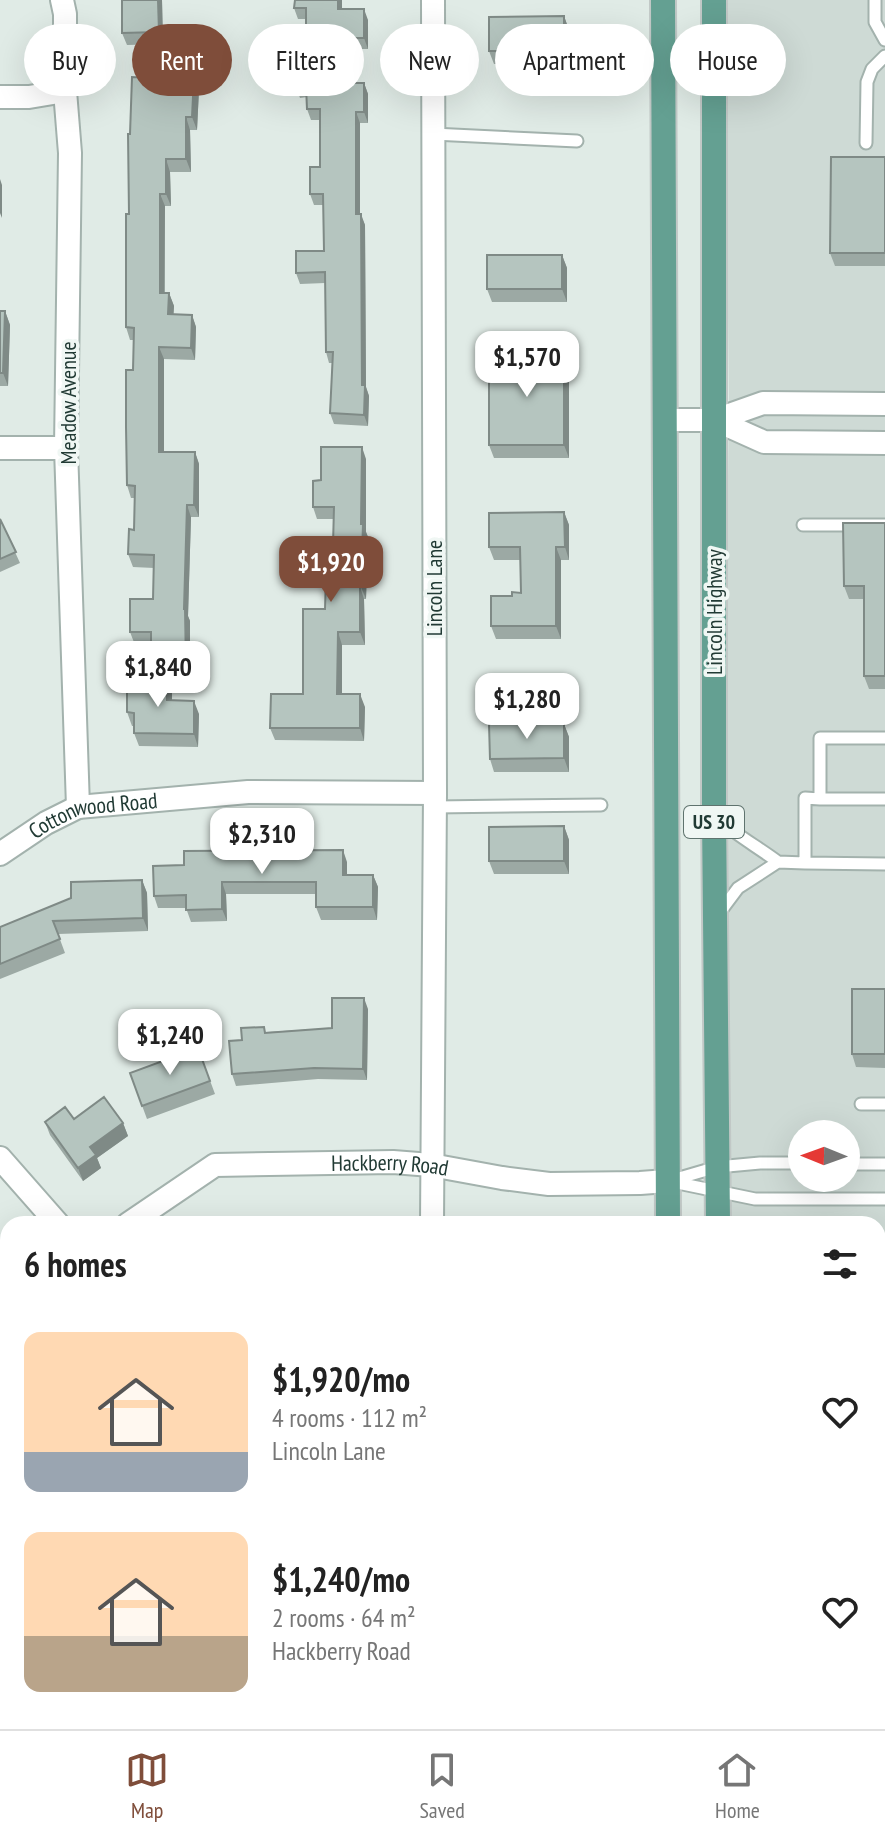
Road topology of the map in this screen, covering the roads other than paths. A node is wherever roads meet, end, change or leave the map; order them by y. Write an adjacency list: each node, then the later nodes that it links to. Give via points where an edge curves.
1 (62, 0): 6 (street, Meadow Avenue)
2 (433, 0): 12 (street, Lincoln Lane)
3 (663, 0): 16 (main road, US 30)
4 (714, 0): 17 (main road, Lincoln Highway / US 30)
5 (875, 0): 7 (lane, via 875,22)
6 (65, 24)
7 (885, 40)
8 (885, 56): 14 (lane, via 867,82)
9 (35, 96): 11 (street)
10 (65, 96): 20 (street, Meadow Avenue, via 70,153)
11 (0, 97)
12 (433, 134): 13 (lane); 26 (street, Lincoln Lane)
13 (577, 141)
14 (866, 143)
15 (885, 404): 17 (street, via 763,403)
16 (665, 420): 17 (street); 43 (main road, US 30)
17 (715, 420): 18 (street, via 764,442); 29 (main road, Lincoln Highway / US 30)
18 (885, 443)
19 (0, 448): 20 (street)
20 (66, 448): 28 (street, Meadow Avenue)
21 (803, 525): 22 (lane)
22 (885, 525)
23 (885, 738): 24 (lane, via 820,738)
24 (820, 799): 25 (lane); 32 (lane, via 805,798)
25 (885, 799)
26 (435, 800): 27 (lane); 28 (street, Cottonwood Road, via 248,792); 41 (street, Lincoln Lane)
27 (601, 805)
28 (78, 807): 30 (street, Cottonwood Road)
29 (714, 815): 31 (lane); 34 (main road, Lincoln Highway / US 30)
30 (0, 854)
31 (778, 862): 32 (lane); 34 (lane, via 738,888)
32 (805, 863): 33 (lane)
33 (885, 864)
34 (715, 919): 42 (main road, Lincoln Highway / US 30)
35 (861, 1104): 36 (lane)
36 (885, 1104)
37 (0, 1158): 46 (street)
38 (788, 1163): 42 (lane)
39 (860, 1164): 40 (lane)
40 (885, 1164)
41 (431, 1165): 43 (street, Hackberry Road, via 549,1184); 47 (street, Hackberry Road, via 215,1165); 48 (street, Lincoln Lane)
42 (717, 1167): 43 (lane); 44 (main road, Lincoln Highway / US 30)
43 (667, 1181): 44 (lane); 49 (main road, US 30)
44 (717, 1192): 45 (lane, via 755,1199); 50 (main road, Lincoln Highway / US 30)
45 (885, 1199)
46 (51, 1216)
47 (140, 1216)
48 (432, 1216)
49 (668, 1216)
50 (718, 1216)

